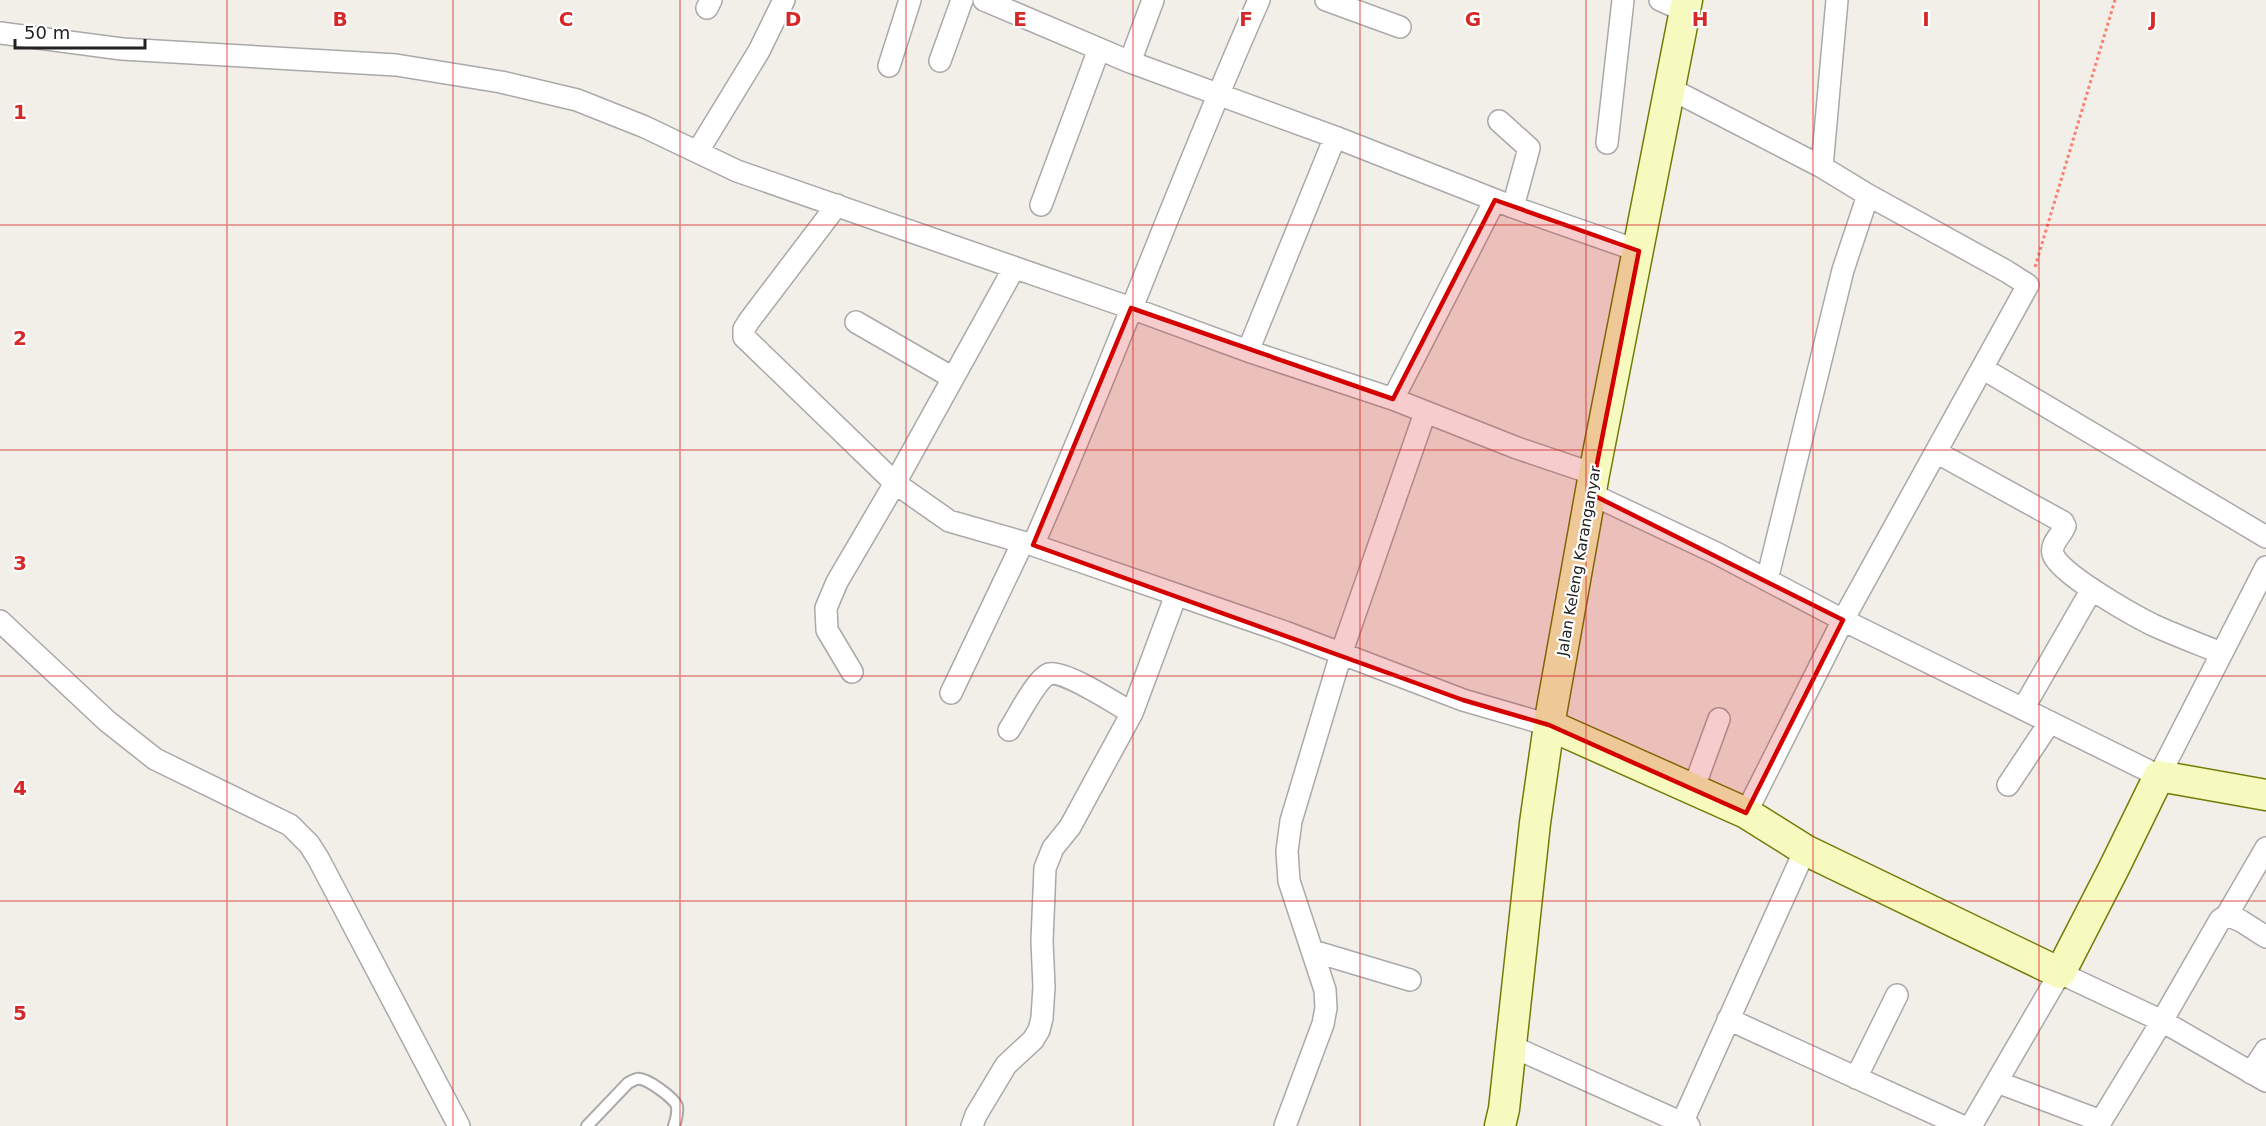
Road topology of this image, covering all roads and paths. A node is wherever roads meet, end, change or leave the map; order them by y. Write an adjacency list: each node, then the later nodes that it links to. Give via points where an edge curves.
1 (784, 0): 23 (street, via 759,51)
2 (910, 0): 17 (street)
3 (962, 0): 15 (street)
4 (984, 0): 14 (street)
5 (1153, 0): 16 (street)
6 (1259, 0): 19 (street)
7 (1326, 0): 12 (street)
8 (1623, 0): 22 (street)
9 (1837, 0): 24 (street)
10 (2115, 0): 31 (path)
11 (1677, 4): 18 (main road, Jalan Keleng Karanganyar)
12 (1400, 27)
13 (0, 33): 23 (street, via 122,49 396,65 501,82 577,100)
14 (1099, 50): 16 (street); 28 (street)
15 (940, 61)
16 (1130, 62): 19 (street)
17 (889, 66)
18 (1671, 89): 24 (street); 29 (main road, Jalan Keleng Karanganyar)
19 (1217, 94): 21 (street); 32 (street)
20 (1498, 121): 26 (street, via 1529,148)
21 (1335, 137): 26 (street); 34 (street)
22 (1606, 143)
23 (698, 151): 27 (street, via 737,171)
24 (1822, 166): 25 (street)
25 (1868, 195): 31 (street); 45 (street, via 1843,270)
26 (1504, 203): 29 (street); 37 (street)
27 (837, 205): 30 (street); 40 (street, via 749,321 744,337)
28 (1041, 205)
29 (1639, 251): 41 (main road, Jalan Keleng Karanganyar)
30 (1014, 268): 32 (street); 36 (street)
31 (2028, 285): 35 (street)
32 (1131, 308): 34 (street); 43 (street, via 1075,451)
33 (856, 322): 36 (street)
34 (1248, 351): 37 (street)
35 (1982, 368): 39 (street); 42 (street)
36 (953, 378): 40 (street)
37 (1393, 399): 38 (street)
38 (1425, 413): 41 (street, via 1537,454); 51 (street)
39 (1936, 452): 46 (street, via 2063,522 2064,530 2052,546 2054,557 2060,567); 48 (street)
40 (895, 483): 43 (street, via 949,521); 52 (street, via 826,608 826,630)
41 (1593, 484): 45 (street); 58 (main road, Jalan Keleng Karanganyar)
42 (2266, 537)
43 (1028, 544): 47 (street); 53 (street)
44 (2266, 567): 50 (street)
45 (1767, 580): 48 (street)
46 (2092, 589): 50 (street, via 2152,624); 54 (street)
47 (1176, 595): 51 (street); 55 (street)
48 (1843, 620): 54 (street); 64 (street)
49 (0, 621): 82 (street, via 106,721 155,759 290,825 301,835 318,858)
50 (2221, 653): 60 (street)
51 (1341, 654): 58 (street, via 1463,700); 69 (street, via 1292,821 1287,851 1289,881)
52 (852, 672)
53 (951, 693)
54 (2023, 709): 57 (street)
55 (1132, 713): 59 (street, via 1077,681 1049,673 1041,679); 85 (street, via 1045,868 1044,987 1039,1030 1006,1065)
56 (1719, 719): 62 (street)
57 (2050, 722): 60 (street); 61 (street)
58 (1549, 725): 62 (main road); 75 (main road, Jalan Keleng Karanganyar)
59 (1009, 730)
60 (2159, 776): 63 (main road); 70 (main road)
61 (2008, 785)
62 (1692, 790): 64 (main road)
63 (2266, 795)
64 (1746, 813): 66 (main road)
65 (2266, 848): 67 (street)
66 (1805, 850): 70 (main road); 73 (street)
67 (2227, 915): 68 (street); 74 (street, via 2214,929)
68 (2266, 937)
69 (1312, 951): 71 (street); 86 (street, via 1325,990 1326,1008)
70 (2060, 973): 74 (street); 79 (street)
71 (1410, 980)
72 (1897, 995): 78 (street)
73 (1728, 1019): 78 (street); 81 (street)
74 (2162, 1022): 77 (street); 80 (street)
75 (1511, 1046): 81 (street); 87 (main road, Jalan Keleng Karanganyar)
76 (2266, 1050): 77 (street)
77 (2259, 1077)
78 (1856, 1078): 88 (street)
79 (1997, 1082): 80 (street); 89 (street)
80 (2100, 1123)
81 (1685, 1124)
82 (459, 1126)
83 (587, 1126): 84 (lane, via 636,1078 659,1088 674,1102)
84 (674, 1126)
85 (972, 1126)
86 (1285, 1126)
87 (1500, 1126)
88 (1962, 1126)
89 (1971, 1126)

